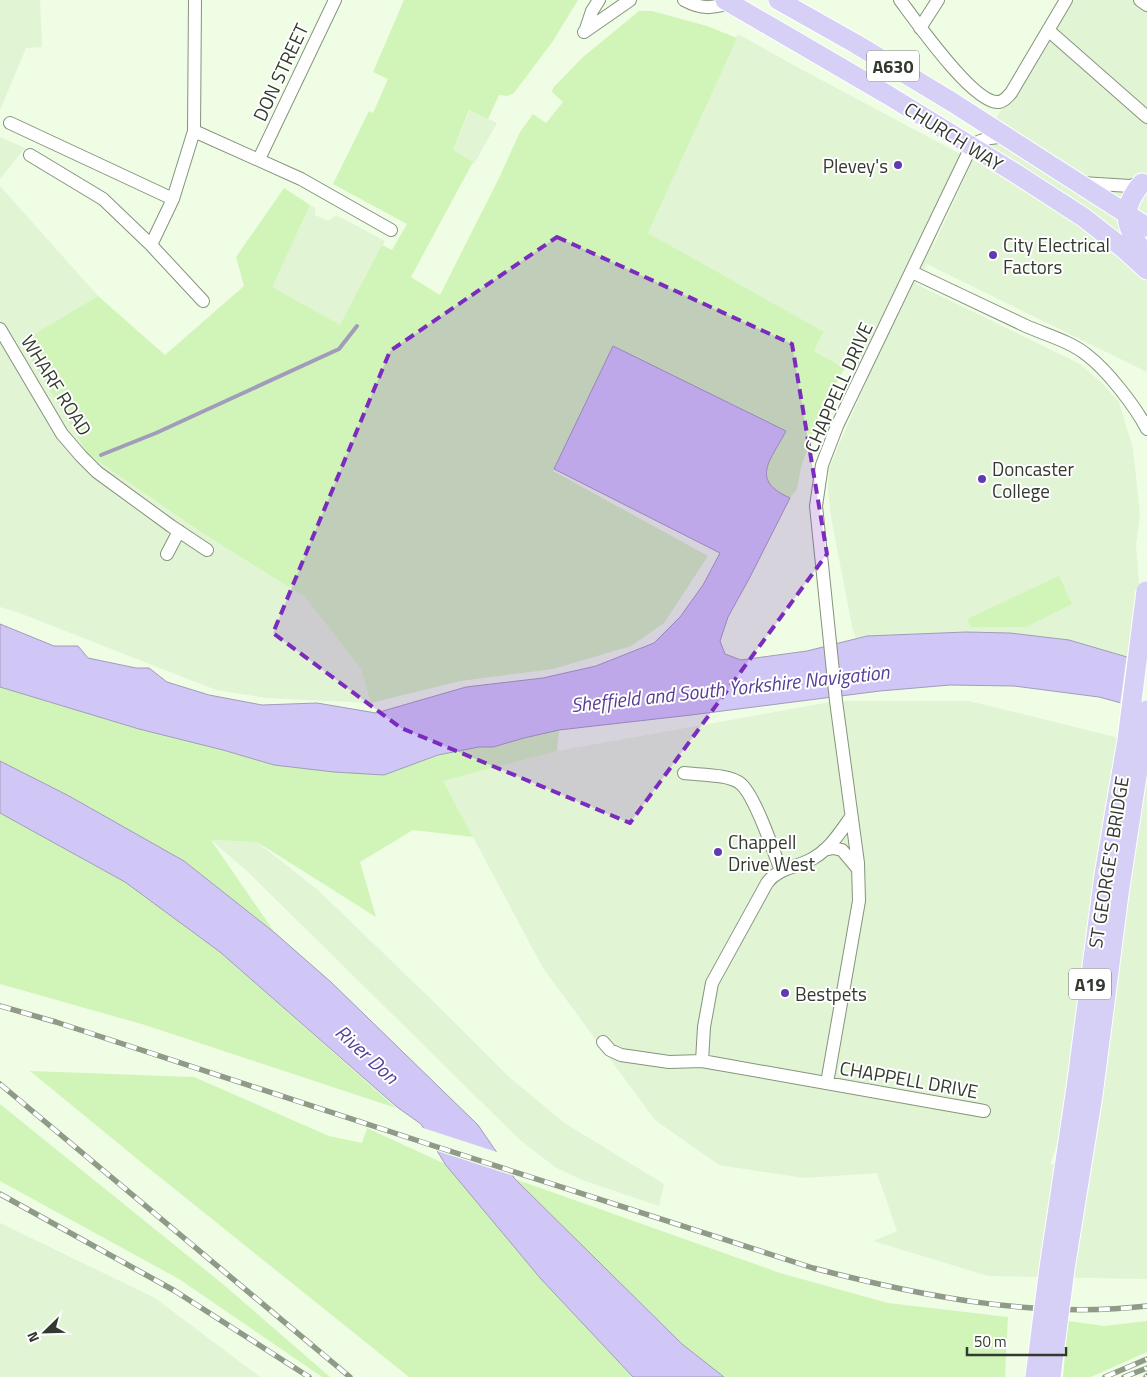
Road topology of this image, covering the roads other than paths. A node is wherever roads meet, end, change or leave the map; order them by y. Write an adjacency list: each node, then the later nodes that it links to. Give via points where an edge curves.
1 (194, 0): 17 (street)
2 (335, 0): 21 (street, DON STREET)
3 (599, 0): 4 (street, via 585,30)
4 (630, 0)
5 (684, 0): 11 (street, via 697,7 710,8)
6 (778, 0): 18 (highway, CHURCH WAY / A630)
7 (900, 0): 13 (street)
8 (938, 0): 13 (street)
9 (1066, 0): 14 (street)
10 (1140, 0): 12 (street)
11 (728, 1): 19 (highway, CHURCH WAY / A630)
12 (1147, 5)
13 (920, 28): 14 (street, via 956,73 972,88 997,102 1004,101 1011,93)
14 (1048, 30): 15 (street)
15 (1147, 117)
16 (10, 123): 24 (street)
17 (194, 131): 21 (street); 24 (street)
18 (1006, 136): 19 (street, via 988,138); 23 (highway, CHURCH WAY / A630)
19 (971, 147): 30 (highway, CHURCH WAY / A630, via 1083,217); 31 (street, CHAPPELL DRIVE)
20 (30, 155): 28 (street, via 103,199)
21 (259, 159): 27 (street)
22 (1144, 182): 23 (street, via 1130,186); 25 (highway, via 1135,191)
23 (1079, 183): 25 (highway, CHURCH WAY / A630)
24 (173, 199): 28 (street)
25 (1127, 214): 26 (highway, CHURCH WAY / A630); 29 (highway, via 1130,231)
26 (1147, 227)
27 (391, 230)
28 (150, 245): 32 (street)
29 (1147, 257)
30 (1147, 270)
31 (912, 272): 34 (street, via 1089,356 1128,401); 42 (street, CHAPPELL DRIVE, via 837,426 822,466 816,506)
32 (203, 301)
33 (0, 329): 35 (street, WHARF ROAD, via 62,434 80,456)
34 (1147, 429)
35 (179, 531): 36 (street, WHARF ROAD); 37 (street)
36 (207, 550)
37 (167, 554)
38 (1147, 585): 39 (highway, ST GEORGE'S BRIDGE / A19)
39 (1146, 591): 50 (highway, ST GEORGE'S BRIDGE / A19, bridge)
40 (1147, 710): 51 (highway, ST GEORGE'S BRIDGE / A19, bridge)
41 (684, 773): 45 (street, via 729,778 741,784 752,801)
42 (851, 817): 43 (street, via 833,843); 44 (street, CHAPPELL DRIVE)
43 (824, 850): 44 (street, via 842,850); 45 (street, via 808,861)
44 (858, 869): 48 (street, CHAPPELL DRIVE, via 859,901)
45 (782, 871): 47 (street, via 767,883 712,983)
46 (602, 1042): 47 (street, CHAPPELL DRIVE, via 621,1055 669,1062)
47 (702, 1061): 48 (street, CHAPPELL DRIVE)
48 (827, 1083): 49 (street, CHAPPELL DRIVE)
49 (984, 1111)
50 (1035, 1377)
51 (1051, 1377)

